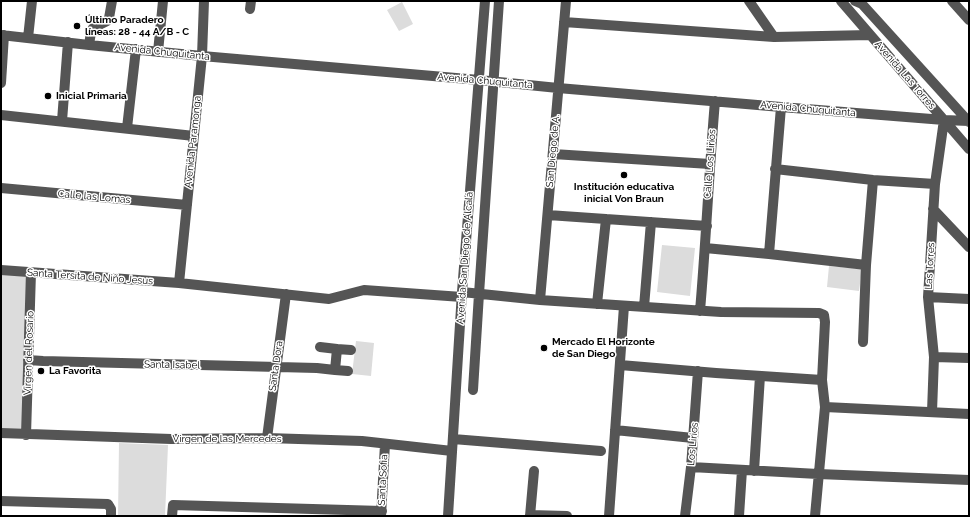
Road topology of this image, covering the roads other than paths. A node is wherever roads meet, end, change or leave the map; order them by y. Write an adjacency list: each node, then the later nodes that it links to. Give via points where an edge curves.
1 (32, 1): 17 (street)
2 (112, 1): 19 (street, via 109,18 93,28)
3 (163, 1): 21 (street)
4 (204, 1): 22 (street, Avenida Paramonga)
5 (485, 1): 23 (street, Avenida San Diego de Alcalá)
6 (499, 1): 24 (street, Avenida San Diego de Alcalá)
7 (566, 1): 13 (street, San Diego de A.)
8 (749, 1): 16 (street)
9 (841, 1): 15 (street, Avenida Las Torres)
10 (855, 1): 32 (street, Avenida Las Torres, via 862,4)
11 (952, 1): 12 (street)
12 (969, 20)
13 (564, 22): 16 (street); 26 (street, San Diego de A.)
14 (3, 35): 17 (street, Avenida Chuquitanta); 25 (street)
15 (870, 35): 16 (street); 30 (street, Avenida Las Torres)
16 (774, 37)
17 (28, 38): 18 (street, Avenida Chuquitanta)
18 (68, 42): 19 (street, Avenida Chuquitanta); 31 (street)
19 (89, 45): 20 (street, Avenida Chuquitanta)
20 (136, 49): 21 (street, Avenida Chuquitanta); 33 (street)
21 (158, 52): 22 (street, Avenida Chuquitanta)
22 (202, 56): 23 (street, Avenida Chuquitanta); 34 (street, Avenida Paramonga)
23 (479, 80): 24 (street, Avenida Chuquitanta); 57 (street, Avenida San Diego de Alcalá)
24 (493, 81): 26 (street, Avenida Chuquitanta); 56 (street, Avenida San Diego de Alcalá)
25 (1, 83)
26 (558, 88): 27 (street, Avenida Chuquitanta); 36 (street, San Diego de A.)
27 (715, 101): 28 (street, Avenida Chuquitanta); 37 (street, Calle Los Lirios)
28 (781, 107): 30 (street, Avenida Chuquitanta); 38 (street)
29 (1, 115): 31 (street)
30 (944, 120): 32 (street, Avenida Chuquitanta); 35 (street, Avenida Las Torres); 40 (street, Las Torres)
31 (62, 121): 33 (street)
32 (968, 121)
33 (127, 128): 34 (street)
34 (194, 136): 42 (street, Avenida Paramonga)
35 (969, 149)
36 (553, 154): 37 (street); 44 (street, San Diego de A.)
37 (710, 164): 47 (street, Calle Los Lirios)
38 (775, 169): 39 (street); 50 (street)
39 (873, 180): 40 (street); 51 (street)
40 (935, 184): 43 (street, Las Torres)
41 (1, 188): 42 (street, Calle las Lomas)
42 (187, 205): 54 (street, Avenida Paramonga)
43 (933, 210): 48 (street); 58 (street, Las Torres)
44 (548, 215): 45 (street); 60 (street, San Diego de A.)
45 (606, 219): 46 (street); 61 (street)
46 (651, 222): 47 (street); 63 (street)
47 (707, 226): 49 (street, Calle Los Lirios)
48 (969, 247)
49 (705, 248): 50 (street); 64 (street, Calle Los Lirios)
50 (769, 254): 51 (street)
51 (866, 265): 67 (street)
52 (1, 270): 53 (street, Santa Tersita de Niño Jesus)
53 (31, 272): 54 (street, Santa Tersita de Niño Jesus); 73 (street, Virgen del Rosario)
54 (179, 283): 55 (street, Santa Tersita de Niño Jesus)
55 (286, 294): 57 (street, Santa Tersita de Niño Jesus, via 329,299 364,290); 75 (street, Santa Dora)
56 (479, 294): 57 (street, Santa Tersita de Niño Jesus); 60 (street, Santa Tersita de Niño Jesus); 66 (street, Avenida San Diego de Alcalá)
57 (462, 295): 65 (street, Avenida San Diego de Alcalá)
58 (928, 296): 59 (street); 71 (street, Las Torres)
59 (969, 299)
60 (540, 300): 61 (street, Santa Tersita de Niño Jesus)
61 (597, 304): 62 (street, Santa Tersita de Niño Jesus)
62 (624, 306): 63 (street, Santa Tersita de Niño Jesus); 74 (street)
63 (644, 307): 64 (street, Santa Tersita de Niño Jesus)
64 (700, 311): 80 (street, Santa Tersita de Niño Jesus, via 824,315)
65 (459, 341): 66 (street); 90 (street, Avenida San Diego de Alcalá)
66 (476, 341): 81 (street, Avenida San Diego de Alcalá)
67 (863, 342)
68 (320, 347): 69 (street)
69 (337, 349): 70 (street); 76 (street)
70 (351, 350)
71 (934, 357): 72 (street); 83 (street, Las Torres)
72 (969, 358)
73 (28, 360): 75 (street, Santa Isabel); 87 (street, Virgen del Rosario)
74 (620, 365): 78 (street); 85 (street)
75 (276, 367): 76 (street, Santa Isabel); 88 (street, Santa Dora)
76 (335, 370): 77 (street, Santa Isabel)
77 (348, 371)
78 (698, 372): 79 (street); 89 (street, Los Lirios)
79 (760, 376): 80 (street); 97 (street)
80 (822, 380): 82 (street)
81 (473, 390)
82 (825, 407): 83 (street); 98 (street)
83 (932, 412): 84 (street)
84 (969, 414)
85 (615, 430): 89 (street); 108 (street)
86 (1, 434): 87 (street, Virgen de las Mercedes)
87 (26, 434): 88 (street, Virgen de las Mercedes, via 171,439)
88 (267, 438): 91 (street, Virgen de las Mercedes)
89 (693, 438): 94 (street, Los Lirios)
90 (453, 439): 92 (street, Avenida San Diego de Alcalá); 93 (street)
91 (386, 444): 92 (street, Virgen de las Mercedes); 102 (street, Santa Sofia)
92 (452, 451): 105 (street, Avenida San Diego de Alcalá)
93 (601, 451)
94 (691, 467): 95 (street); 109 (street, Los Lirios)
95 (742, 470): 97 (street); 110 (street)
96 (534, 471): 106 (street)
97 (754, 471): 98 (street)
98 (818, 474): 99 (street); 111 (street)
99 (969, 480)
100 (1, 501): 103 (street, via 108,504)
101 (313, 512): 102 (street); 104 (street, via 173,505)
102 (381, 513)
103 (111, 516)
104 (172, 516)
105 (448, 516)
106 (530, 516): 107 (street)
107 (567, 516)
108 (609, 516)
109 (685, 516)
110 (739, 516)
111 (815, 516)

